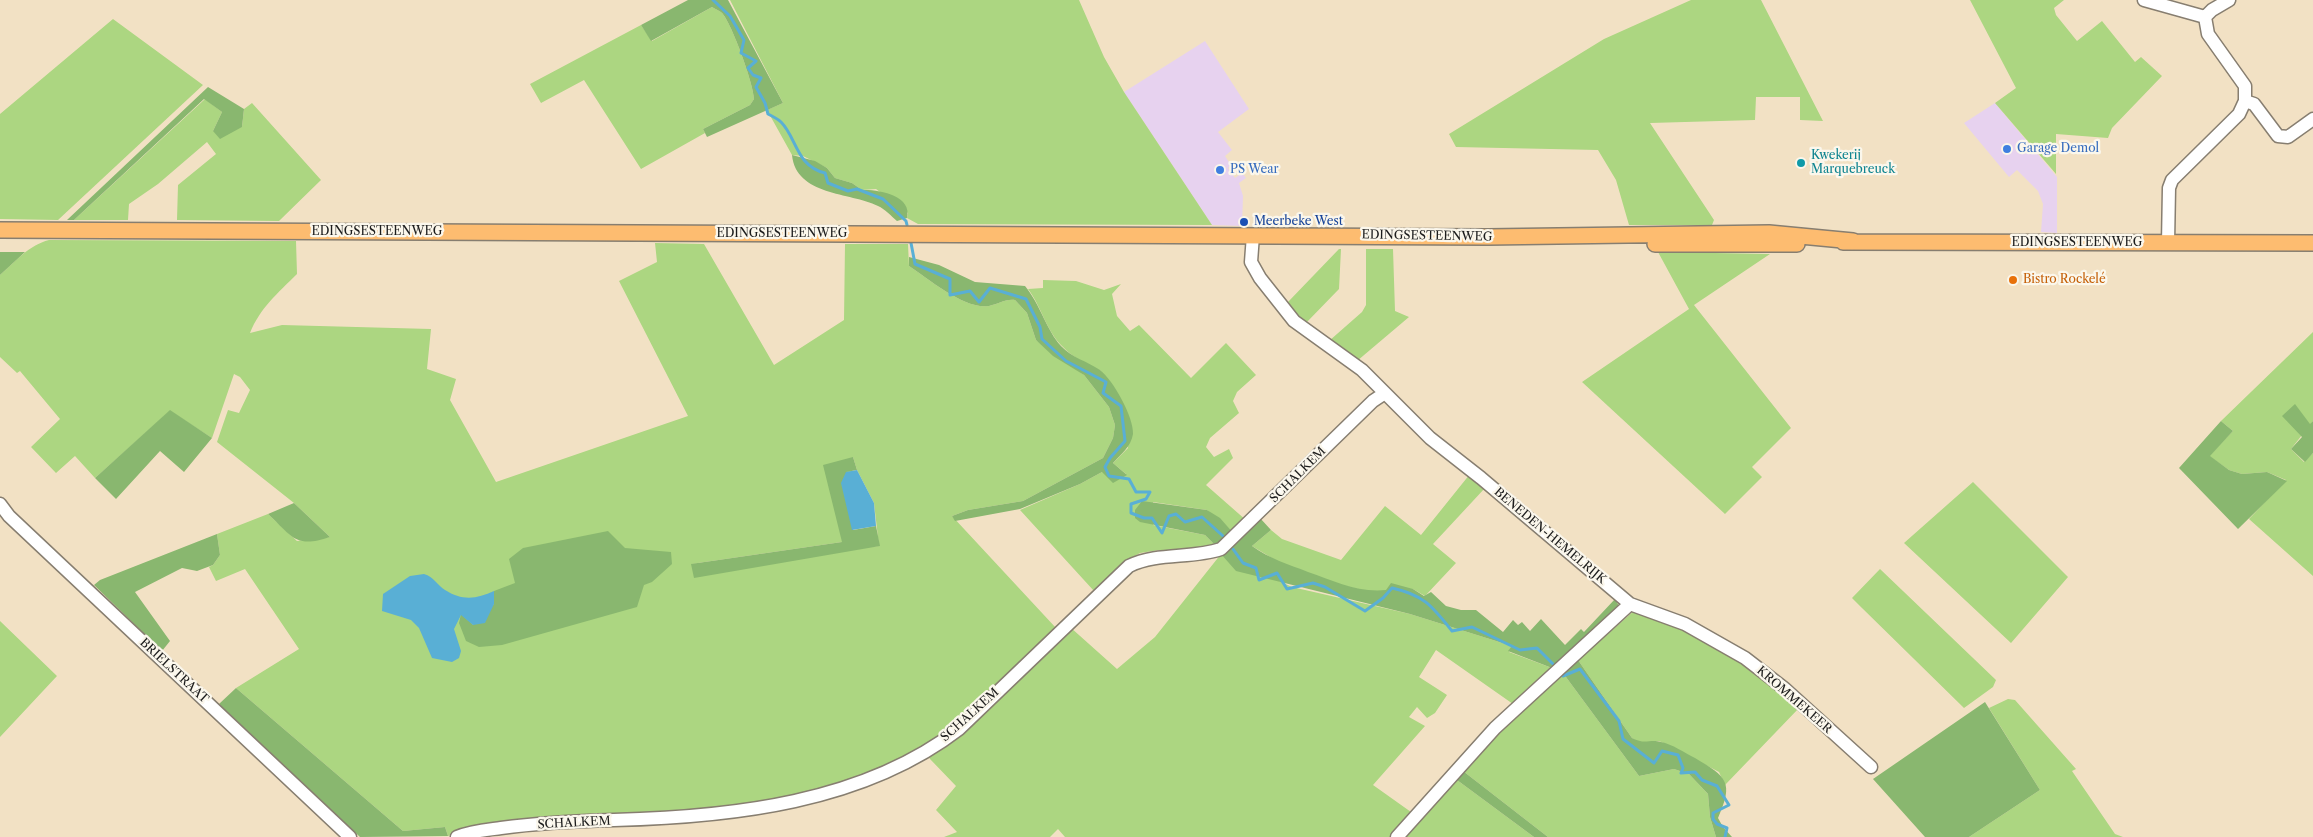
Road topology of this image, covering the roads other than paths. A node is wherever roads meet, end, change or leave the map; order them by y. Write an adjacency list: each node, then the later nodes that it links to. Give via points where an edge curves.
1 (2144, 0): 3 (street)
2 (2229, 0): 3 (street)
3 (2205, 18): 4 (street, via 2208,34 2246,86)
4 (2245, 101): 5 (street, via 2254,104 2278,136 2288,137); 8 (street, via 2239,114 2172,180)
5 (2313, 119)
6 (0, 230): 7 (main road, EDINGSESTEENWEG)
7 (1253, 235): 8 (main road, EDINGSESTEENWEG, via 1769,233 1853,241); 10 (street, BENEDEN-HEMELRIJK, via 1252,262 1260,278 1294,321 1362,370)
8 (2168, 243): 9 (main road, EDINGSESTEENWEG)
9 (2309, 244)
10 (1385, 394): 12 (street, BENEDEN-HEMELRIJK, via 1430,438); 15 (street, SCHALKEM, via 1372,401 1221,549 1206,554 1148,559 1129,566 958,729 898,767 801,800 740,810 700,816 517,826)
11 (0, 504): 14 (street, BRIELSTRAAT, via 8,516)
12 (1630, 604): 13 (street, KROMMEKEER, via 1685,624 1745,658 1785,689); 16 (street, via 1495,728)
13 (1870, 767)
14 (350, 837)
15 (456, 837)
16 (1397, 837)

